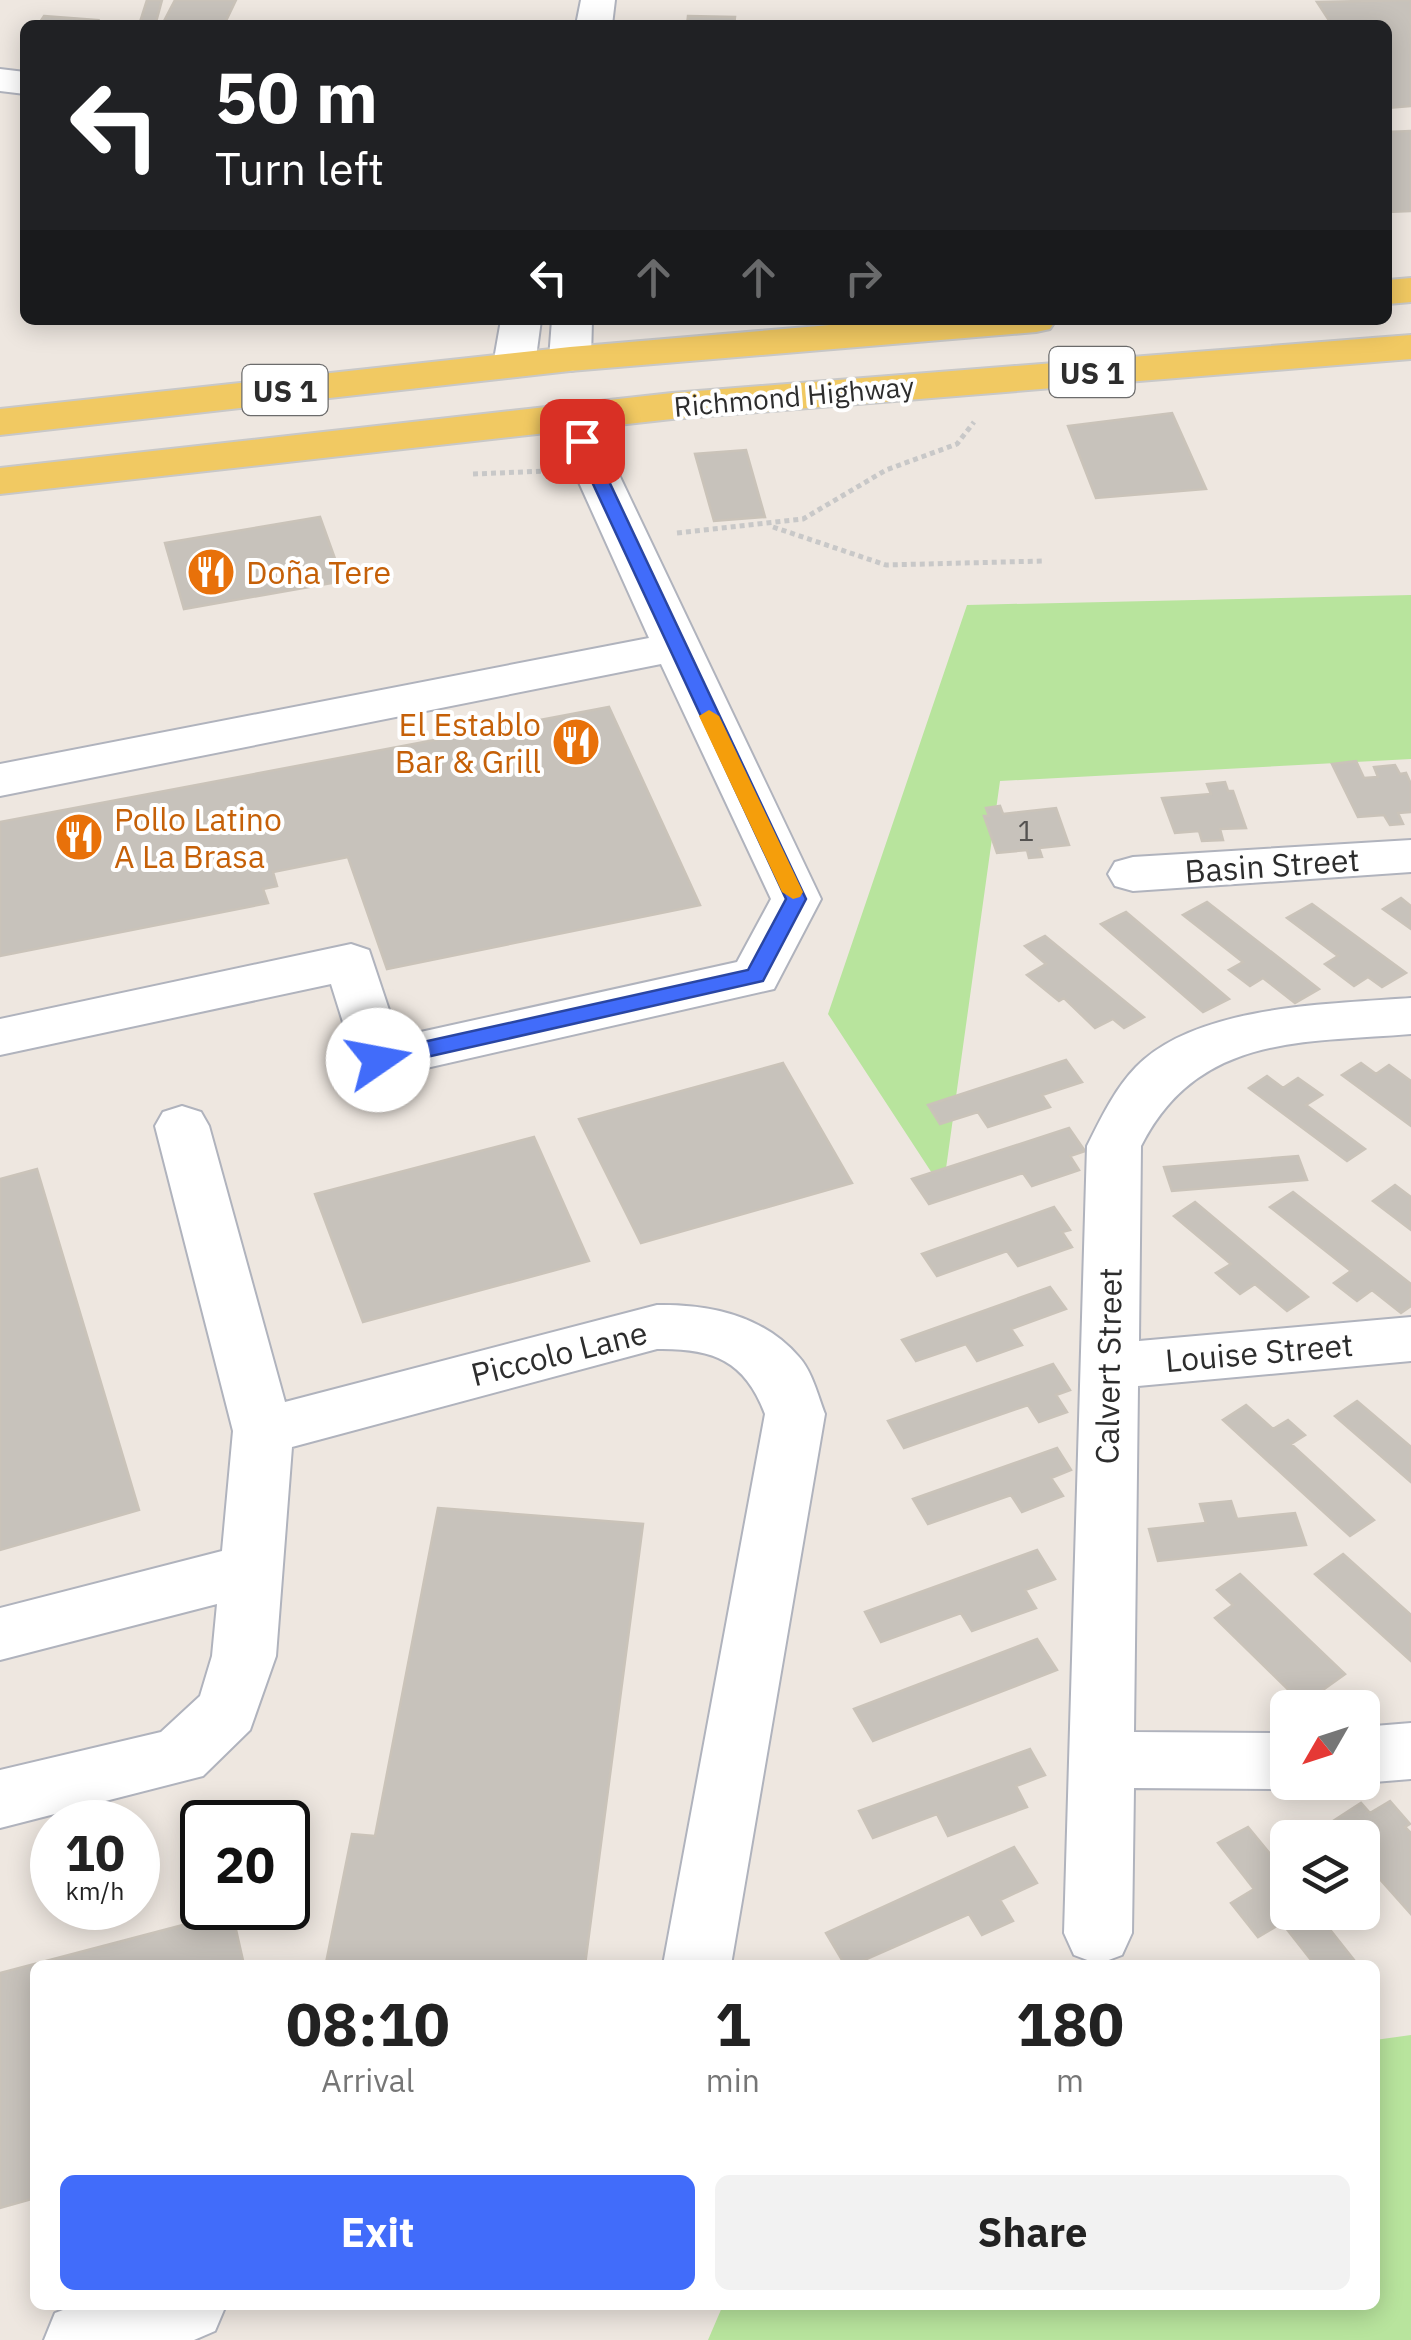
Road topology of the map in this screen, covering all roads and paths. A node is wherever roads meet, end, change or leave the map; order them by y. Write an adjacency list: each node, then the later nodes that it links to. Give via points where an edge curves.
1 (521, 325): 5 (street)
2 (920, 325): 3 (main road, Richmond Highway / US 1)
3 (571, 340): 5 (main road, Richmond Highway / US 1); 9 (main road, via 506,393)
4 (1411, 347): 7 (main road, Richmond Highway / US 1)
5 (514, 365): 8 (main road, Richmond Highway / US 1)
6 (975, 415): 11 (path, via 958,444 886,470 803,519)
7 (571, 418): 9 (main road, Richmond Highway / US 1); 14 (street)
8 (0, 422)
9 (325, 442): 10 (main road, Richmond Highway / US 1)
10 (0, 480)
11 (767, 526): 12 (path); 13 (path, via 886,565)
12 (715, 529)
13 (1043, 561)
14 (676, 647): 15 (street); 19 (street, via 796,899 756,976 378,1060 351,962)
15 (0, 780)
16 (1411, 856): 17 (street, Basin Street)
17 (1133, 874)
18 (1411, 1016): 22 (street, Calvert Street, via 1260,1030 1204,1048 1158,1078 1136,1102 1110,1170)
19 (0, 1037)
20 (182, 1126): 23 (street)
21 (1411, 1339): 22 (street, Louise Street)
22 (1108, 1366): 28 (street, Calvert Street)
23 (262, 1431): 24 (street); 32 (street, Piccolo Lane, via 656,1327 703,1326 741,1343 780,1373 796,1414)
24 (253, 1570): 25 (street); 30 (street, via 244,1656 227,1712 180,1756)
25 (0, 1634)
26 (1411, 1750): 27 (street)
27 (1380, 1753)
28 (1101, 1760): 29 (street); 31 (street, Calvert Street)
29 (1270, 1761)
30 (0, 1799)
31 (1098, 1933)
32 (698, 1960)
33 (174, 2310): 34 (street)
34 (82, 2340)

